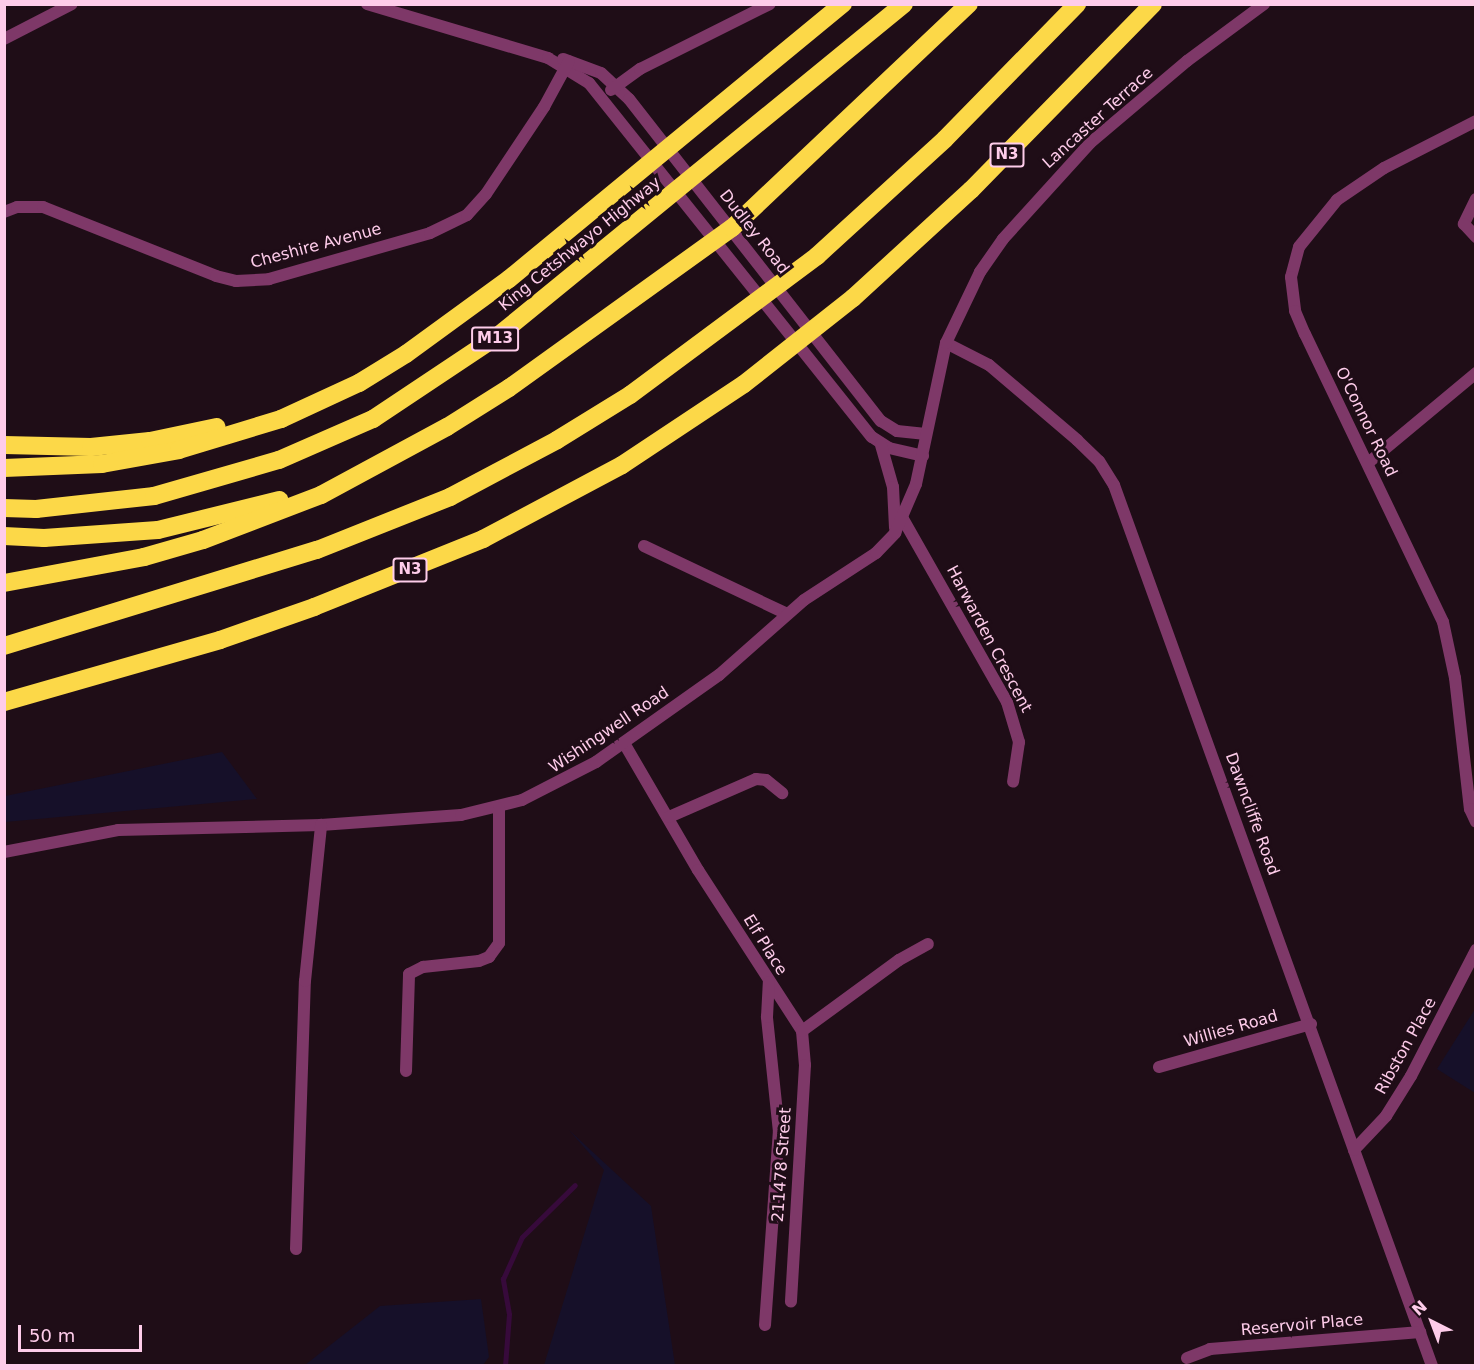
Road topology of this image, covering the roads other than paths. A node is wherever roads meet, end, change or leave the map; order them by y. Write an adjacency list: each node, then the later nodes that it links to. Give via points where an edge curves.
1 (72, 4): 10 (street)
2 (368, 4): 11 (street, Dudley Road)
3 (770, 4): 12 (street, via 657,60)
4 (843, 4): 21 (highway, King Cetshwayo Highway / M13, via 509,279)
5 (904, 4): 30 (highway, King Cetshwayo Highway / M13, via 499,335 373,419 279,460 154,496 48,508)
6 (969, 4): 17 (highway)
7 (1077, 4): 37 (highway, via 945,140 817,256 630,395 557,440 450,497 317,550)
8 (1153, 4): 38 (highway, N3, via 971,190 853,298 687,424 622,465 483,539 220,640)
9 (1264, 4): 20 (street, Lancaster Terrace, via 1187,61 1063,169 986,263)
10 (4, 39)
11 (567, 64): 12 (street, Dudley Road, via 594,70); 13 (street, Dudley Road); 16 (street, Cheshire Avenue, via 499,174 466,215 430,233 269,279 236,281 216,276 43,207 17,207)
12 (616, 85): 13 (street); 17 (street, Dudley Road)
13 (604, 97): 19 (street, Dudley Road)
14 (1476, 121): 27 (street, O'Connor Road, via 1358,184 1317,219 1299,247 1291,277 1295,311)
15 (1476, 199): 18 (street, via 1464,217 1464,224)
16 (4, 212)
17 (732, 228): 19 (highway); 23 (street, Dudley Road, via 881,421 897,431)
18 (1476, 237)
19 (715, 239): 25 (street, Dudley Road); 29 (highway, via 509,388)
20 (946, 343): 23 (street); 50 (street, Dawncliffe Road, via 978,358 1007,380 1099,460 1114,485)
21 (406, 354): 24 (highway, via 254,417 189,434 91,447); 28 (highway, King Cetshwayo Highway / M13, via 324,401 237,434 102,464)
22 (1476, 373): 27 (street)
23 (926, 434): 26 (street, Wishingwell Road)
24 (4, 445)
25 (881, 445): 26 (street); 32 (street, Dudley Road, via 894,487)
26 (923, 456): 31 (street, Wishingwell Road)
27 (1368, 463): 44 (street, O'Connor Road, via 1443,622 1455,678 1470,809)
28 (4, 468)
29 (368, 468): 33 (highway, via 302,493 189,525 118,535); 35 (highway, via 321,495 203,540 144,557)
30 (4, 508)
31 (903, 519): 32 (street, Wishingwell Road); 40 (street, Harwarden Crescent, via 1007,702 1019,742)
32 (895, 533): 36 (street, Wishingwell Road, via 876,553)
33 (4, 536)
34 (644, 546): 36 (street)
35 (4, 583)
36 (787, 614): 39 (street, Wishingwell Road, via 737,661)
37 (4, 646)
38 (4, 702)
39 (624, 743): 42 (street, Wishingwell Road, via 549,789); 43 (street, Elf Place)
40 (1013, 782)
41 (782, 793): 43 (street, via 766,780 756,779)
42 (499, 808): 45 (street, Wishingwell Road, via 461,815); 53 (street, via 499,943 495,952 479,961 423,967 409,974)
43 (669, 817): 49 (street, Elf Place)
44 (1476, 822)
45 (321, 825): 46 (street, Wishingwell Road, via 118,830); 55 (street, via 305,981)
46 (4, 852)
47 (928, 944): 51 (street, via 899,960)
48 (1476, 950): 54 (street, Ribston Place, via 1411,1076 1386,1116)
49 (769, 982): 51 (street, Elf Place); 57 (street, via 767,1017 779,1132)
50 (1311, 1024): 52 (street, Willies Road); 54 (street, Dawncliffe Road)
51 (802, 1031): 56 (street, 211478 Street, via 804,1074)
52 (1159, 1067)
53 (406, 1071)
54 (1354, 1150): 58 (street, Dawncliffe Road)
55 (296, 1249)
56 (791, 1302)
57 (765, 1325)
58 (1420, 1332): 59 (street, Reservoir Place, via 1210,1349); 60 (street, Dawncliffe Road)
59 (1187, 1358)
60 (1432, 1365)

